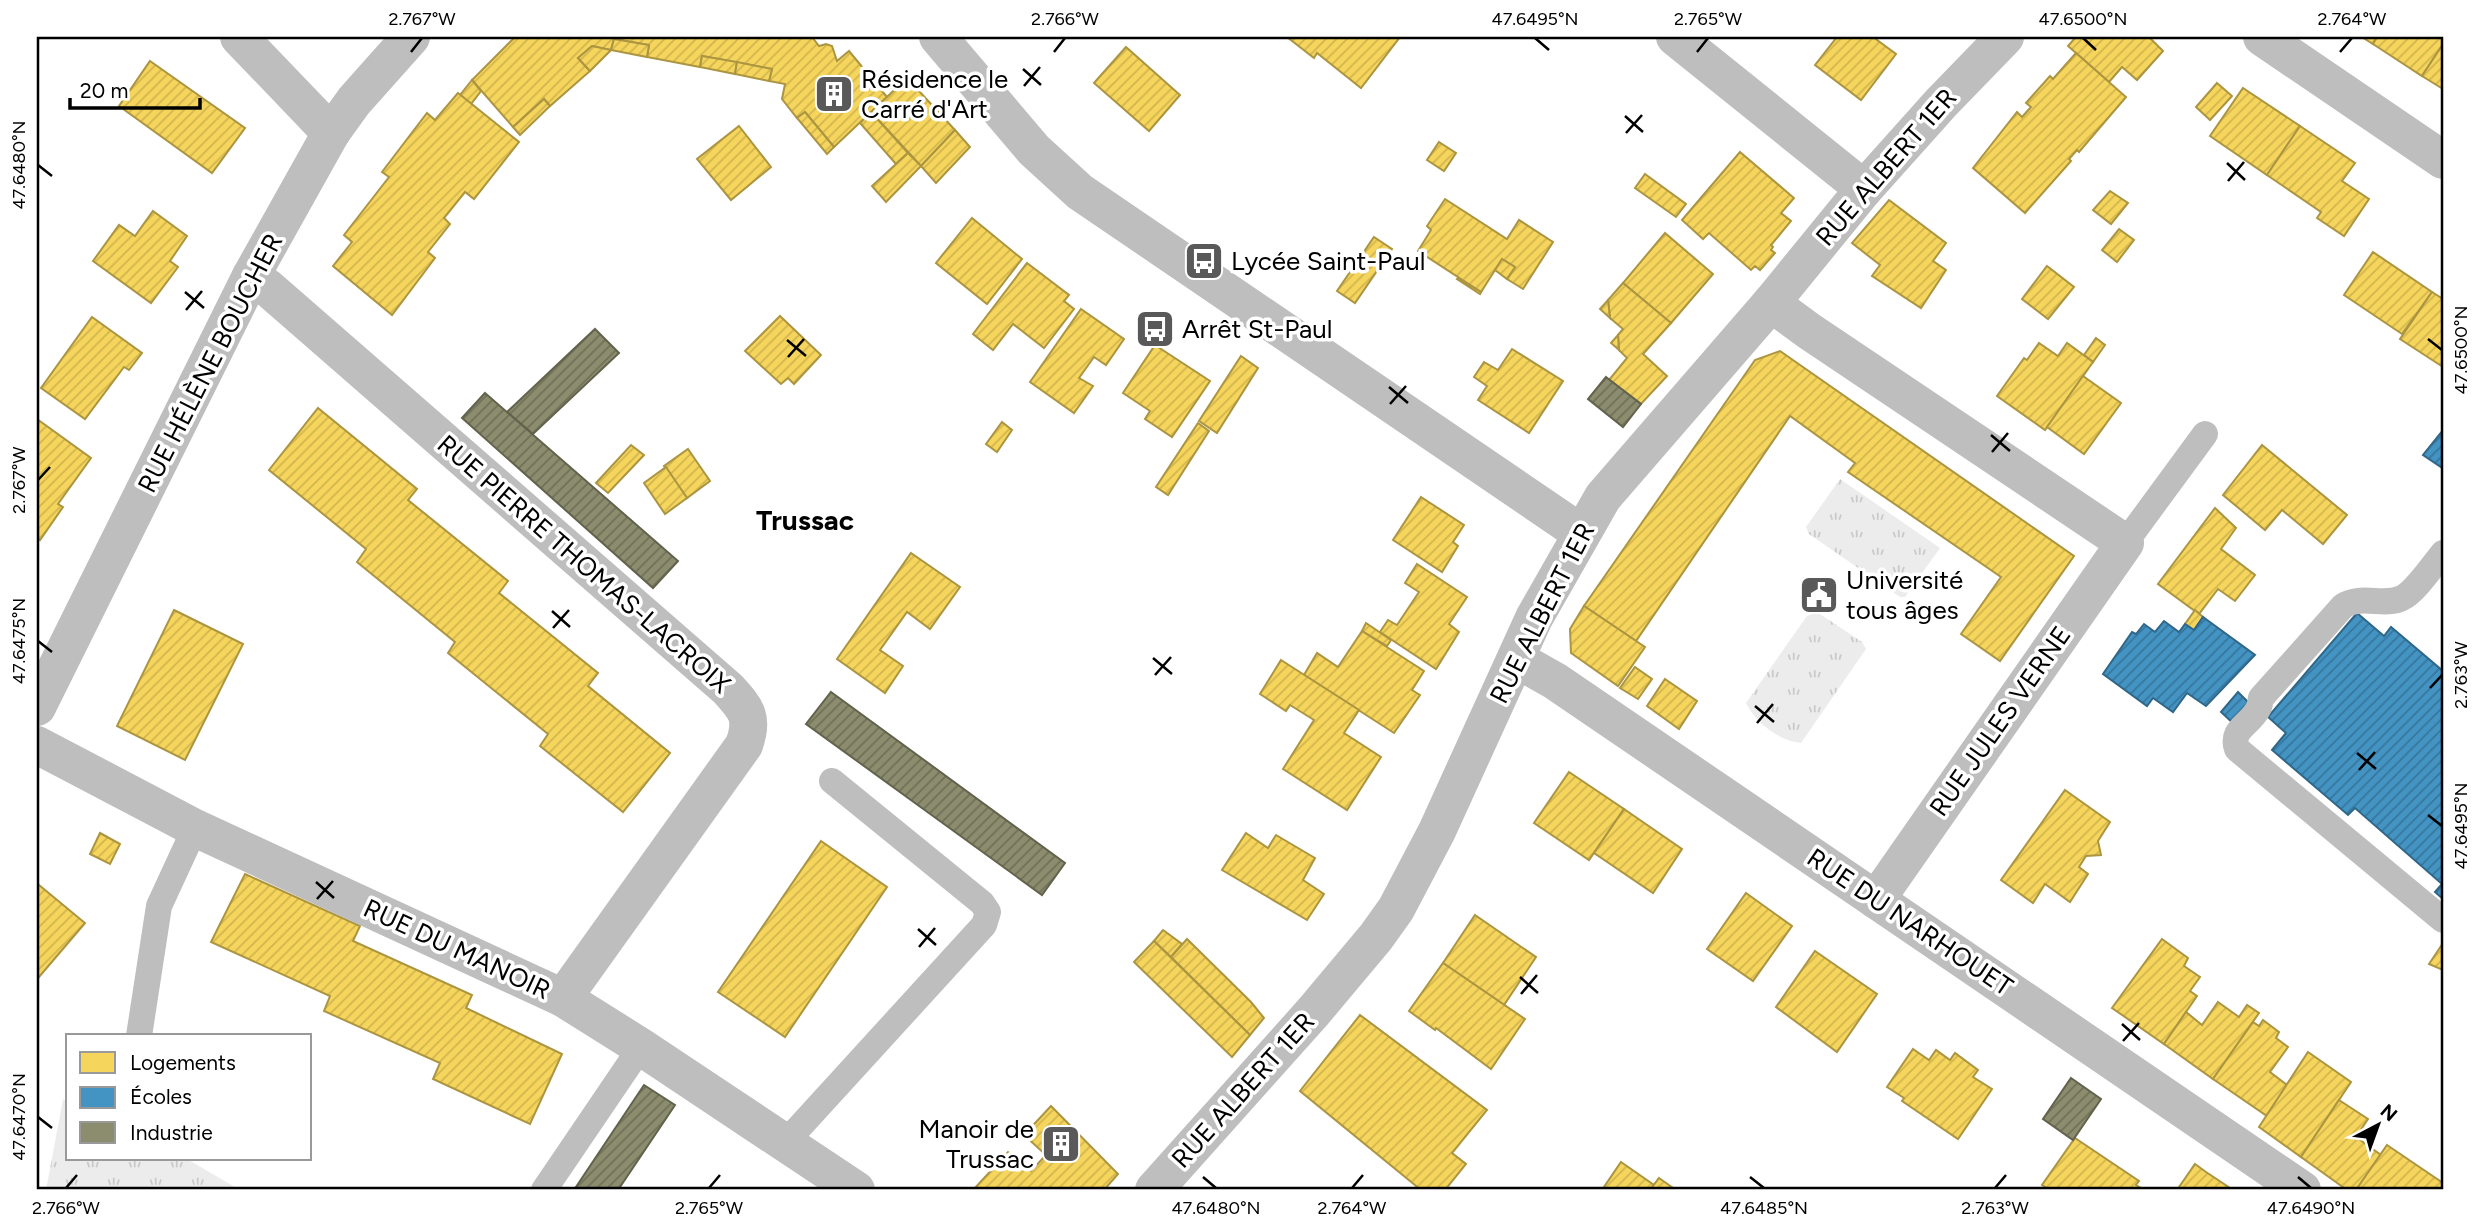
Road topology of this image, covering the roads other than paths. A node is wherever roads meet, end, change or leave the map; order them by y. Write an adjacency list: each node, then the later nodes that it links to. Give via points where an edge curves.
1 (239, 37): 7 (street)
2 (411, 37): 7 (street, RUE HÉLÈNE BOUCHER)
3 (938, 37): 13 (street, via 1034,150 1080,192)
4 (1675, 37): 9 (street)
5 (2005, 37): 9 (street, RUE ALBERT 1ER)
6 (2262, 37): 8 (street)
7 (331, 133): 10 (street, RUE HÉLÈNE BOUCHER)
8 (2443, 160)
9 (1864, 188): 11 (street, RUE ALBERT 1ER)
10 (251, 276): 17 (street, RUE HÉLÈNE BOUCHER); 23 (street, RUE PIERRE THOMAS-LACROIX, via 728,689 748,716 744,745)
11 (1771, 303): 13 (street, RUE ALBERT 1ER, via 1603,497); 14 (street)
12 (2205, 434): 14 (lane, RUE JULES VERNE)
13 (1581, 533): 16 (street, RUE ALBERT 1ER)
14 (2124, 543): 21 (street, RUE JULES VERNE)
15 (2443, 553): 22 (lane, via 2399,600 2351,600 2343,606 2261,698 2258,710 2234,741 2237,749)
16 (1516, 659): 21 (street, RUE DU NARHOUET); 29 (street, RUE ALBERT 1ER, via 1437,831 1377,937)
17 (42, 684)
18 (37, 745): 20 (street, RUE DU MANOIR)
19 (831, 781): 26 (lane, via 988,912 984,925)
20 (195, 828): 23 (street, RUE DU MANOIR); 24 (lane, via 159,906)
21 (1876, 900): 30 (street, RUE DU NARHOUET)
22 (2443, 920)
23 (563, 998): 25 (street, RUE DU MANOIR)
24 (139, 1034)
25 (642, 1047): 26 (street, RUE DU MANOIR); 27 (lane)
26 (784, 1144): 28 (street, RUE DU MANOIR)
27 (544, 1190)
28 (856, 1190)
29 (1154, 1190)
30 (2302, 1190)

